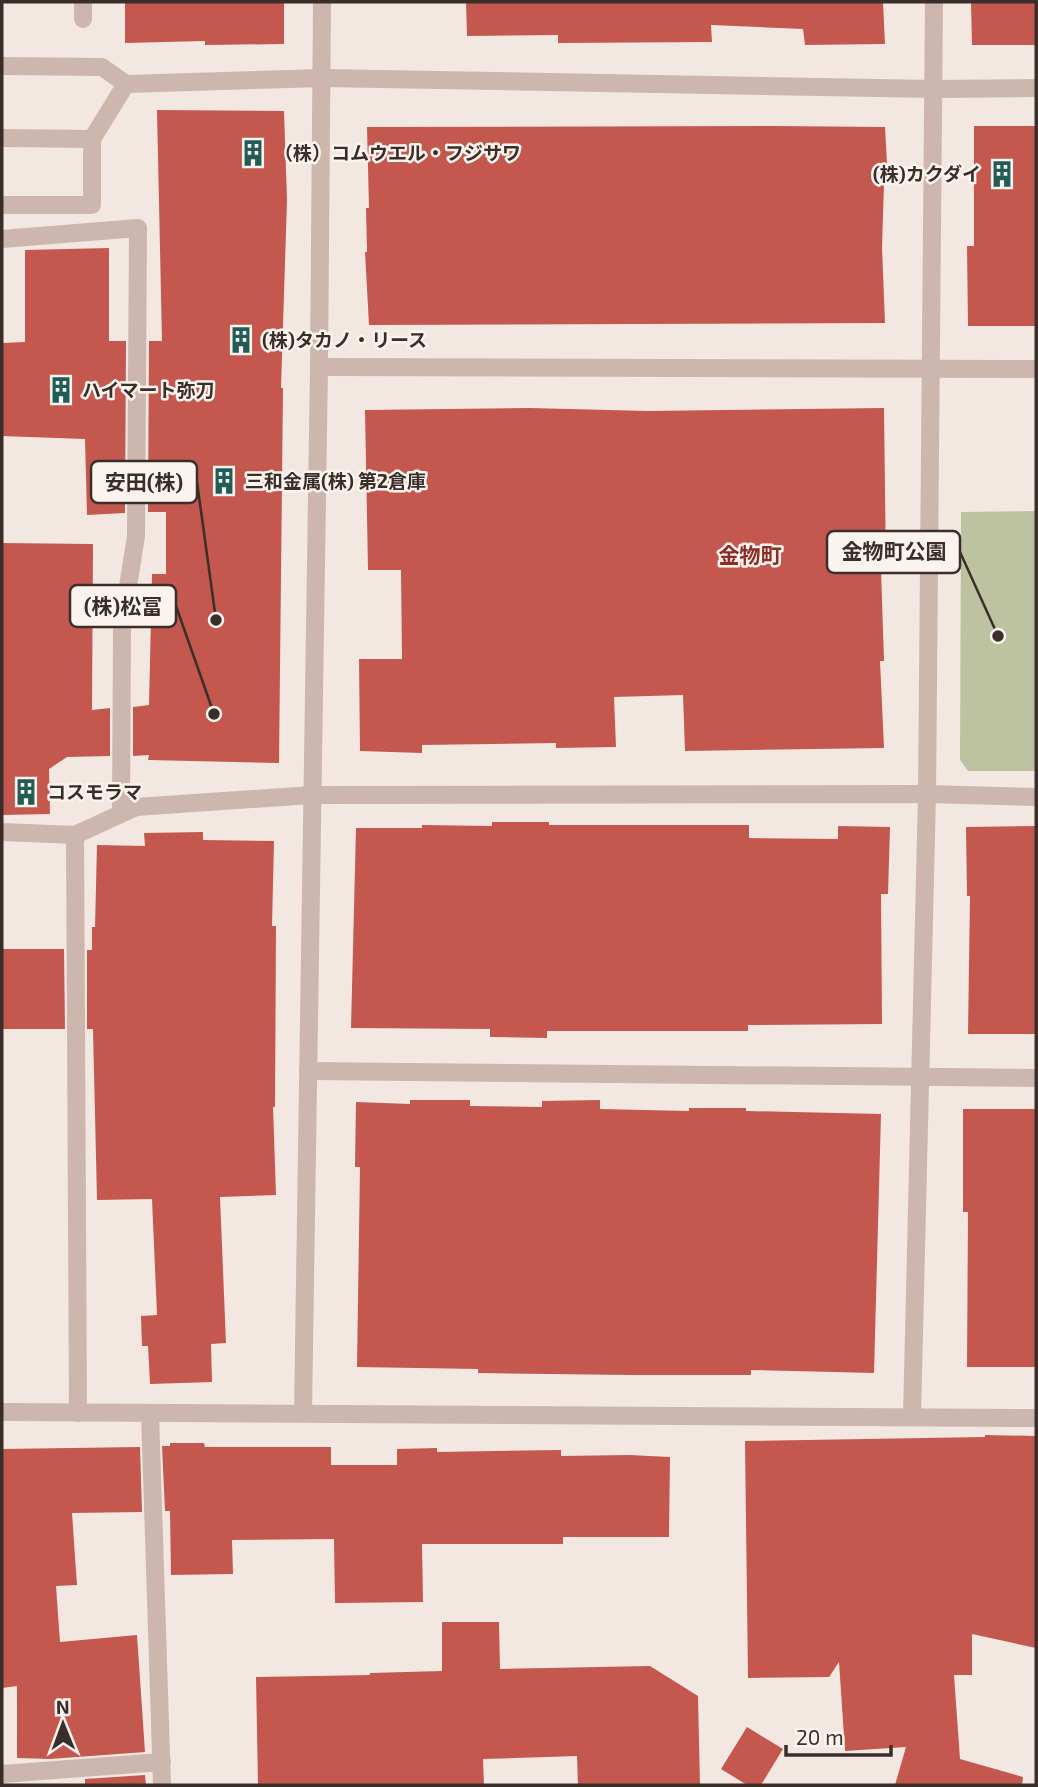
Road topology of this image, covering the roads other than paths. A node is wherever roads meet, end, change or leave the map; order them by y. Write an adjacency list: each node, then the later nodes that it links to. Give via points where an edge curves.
1 (322, 2): 4 (street)
2 (934, 2): 7 (street)
3 (2, 66): 5 (street, via 102,67)
4 (323, 78): 5 (street); 7 (street); 12 (street)
5 (126, 83): 9 (street)
6 (1036, 88): 7 (street)
7 (934, 89): 13 (street)
8 (2, 138): 9 (street)
9 (92, 139): 10 (street, via 92,205)
10 (2, 205)
11 (2, 239): 18 (street, via 138,228 136,536 122,625)
12 (319, 367): 13 (street); 16 (street)
13 (931, 369): 14 (street); 15 (street)
14 (1036, 369)
15 (927, 794): 16 (street); 17 (street); 22 (street)
16 (313, 795): 18 (street, via 136,807); 21 (street)
17 (1036, 797)
18 (121, 813): 20 (street)
19 (2, 832): 20 (street)
20 (75, 835): 25 (street)
21 (308, 1071): 22 (street); 27 (street)
22 (920, 1077): 23 (street); 28 (street)
23 (1036, 1078)
24 (2, 1412): 25 (street)
25 (78, 1413): 26 (street)
26 (150, 1413): 27 (street); 30 (street)
27 (303, 1413): 28 (street)
28 (912, 1418): 29 (street)
29 (1036, 1418)
30 (162, 1762): 31 (street); 32 (street)
31 (2, 1774)
32 (162, 1785)

